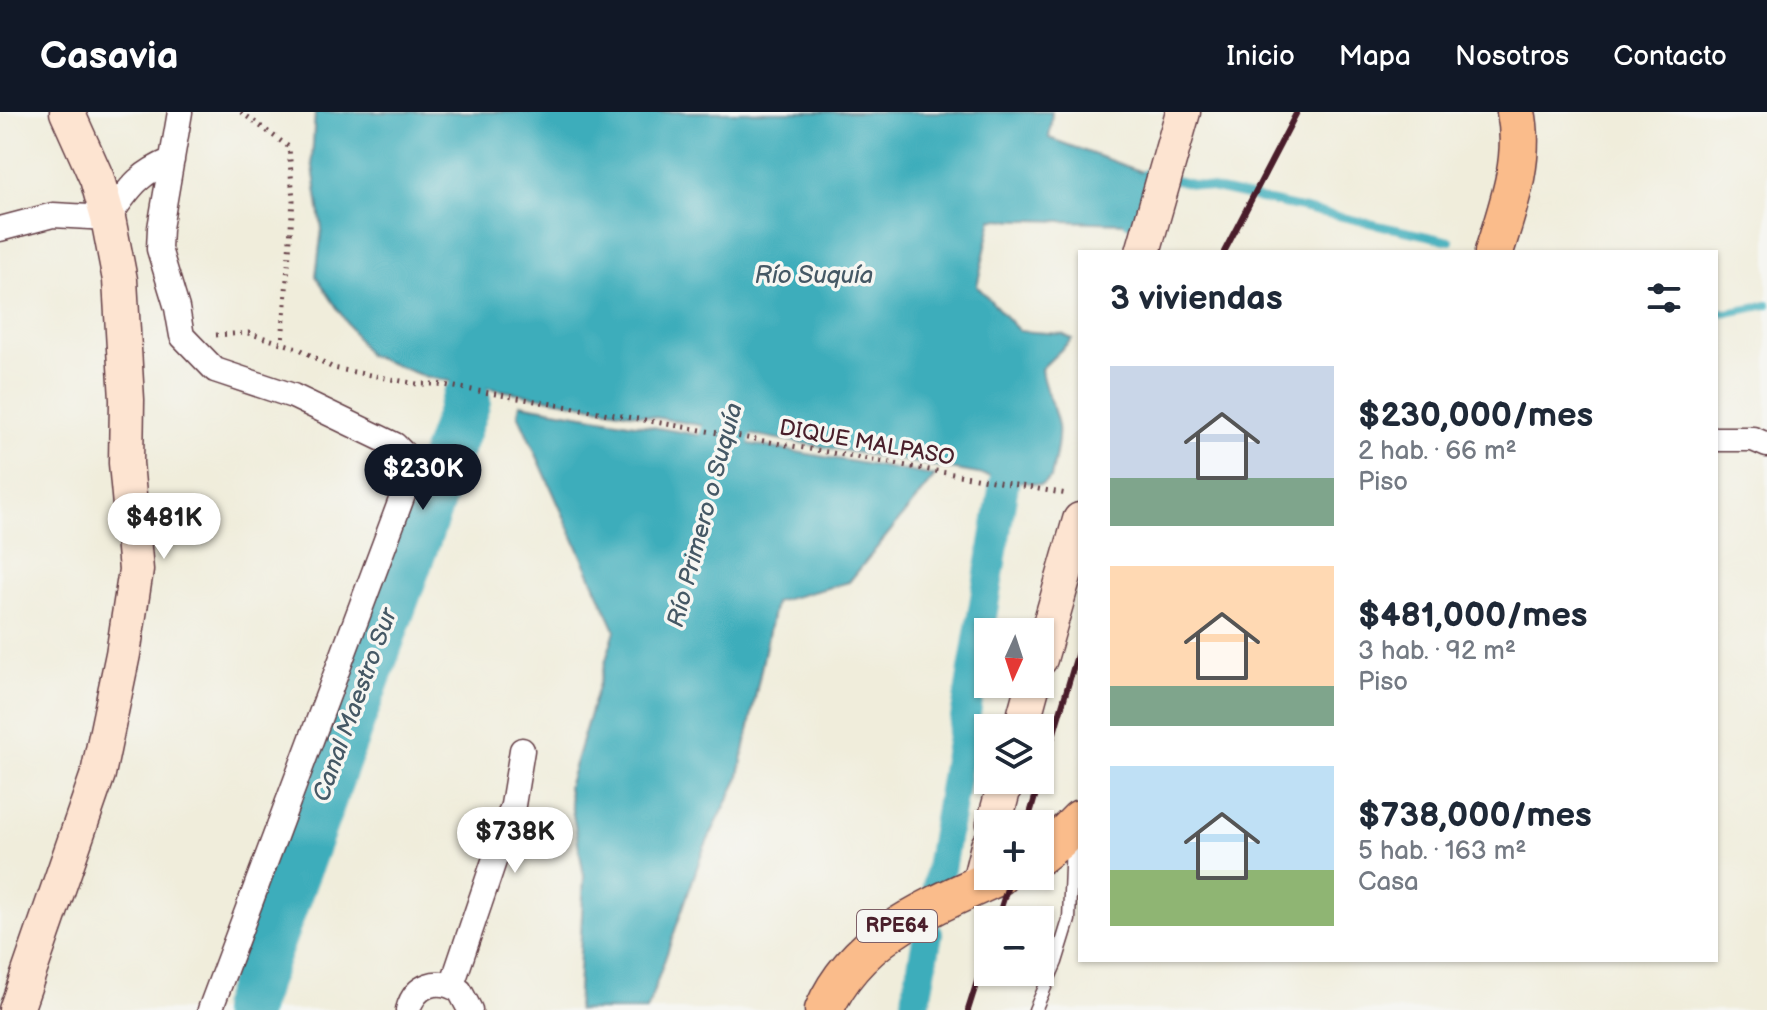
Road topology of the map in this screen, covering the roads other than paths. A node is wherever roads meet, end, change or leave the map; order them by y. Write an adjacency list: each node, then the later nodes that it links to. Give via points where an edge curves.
1 (67, 112): 6 (street)
2 (180, 112): 5 (street)
3 (1183, 112): 9 (street)
4 (1516, 112): 8 (main road, via 1517,171)
5 (172, 160): 6 (street, via 135,181); 20 (street, via 159,249 182,336 215,370 293,396 395,445 408,458 410,476)
6 (108, 218): 7 (street, via 53,215); 19 (street, via 122,308 126,463 136,570 133,597 98,774)
7 (0, 229)
8 (1499, 235)
9 (1146, 240)
10 (1718, 439): 11 (street, via 1753,439)
11 (1767, 445)
12 (1078, 527): 13 (street)
13 (1052, 618)
14 (522, 750): 18 (street, via 513,805)
15 (1076, 824): 16 (main road); 24 (lane, via 1069,920)
16 (1054, 843)
17 (974, 888): 23 (main road, RPE64, via 916,915 872,944 838,983)
18 (452, 985): 21 (street, via 421,988); 22 (street)
19 (11, 1009)
20 (210, 1010)
21 (408, 1010)
22 (470, 1010)
23 (824, 1010)
24 (1035, 1010)

